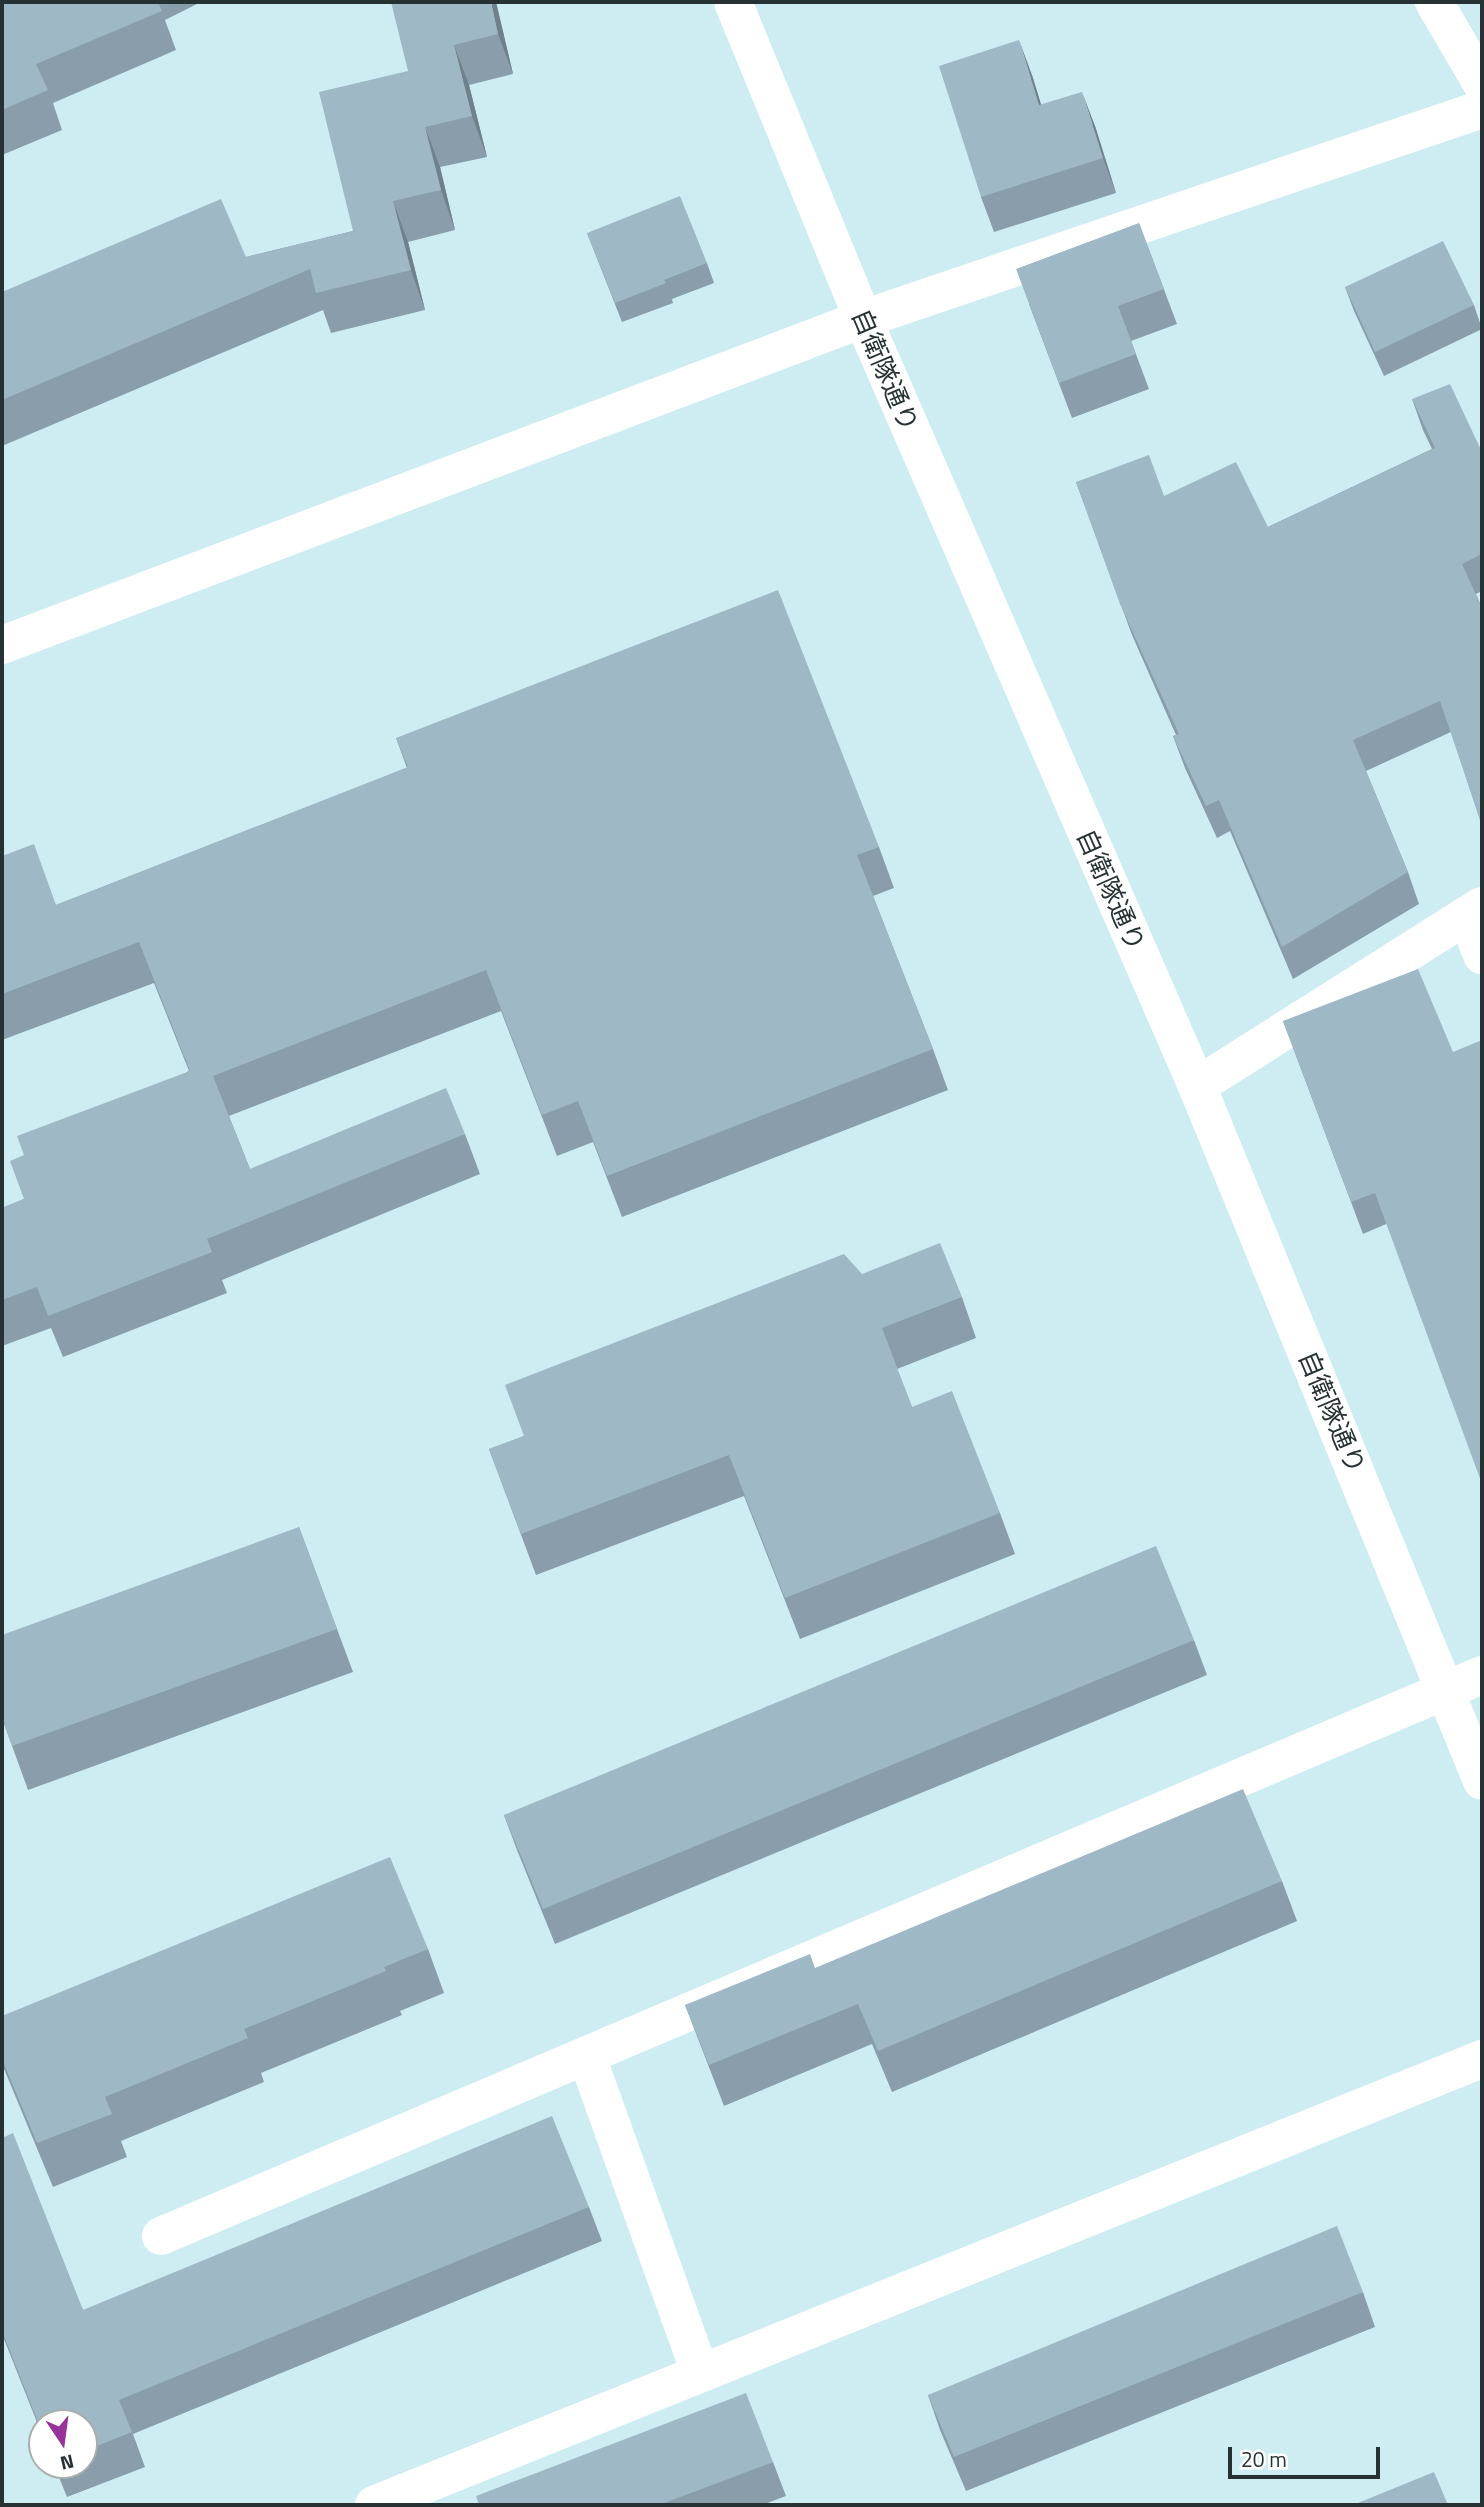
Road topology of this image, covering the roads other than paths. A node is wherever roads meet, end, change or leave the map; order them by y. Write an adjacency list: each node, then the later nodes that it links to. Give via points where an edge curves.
1 (733, 2): 5 (street, 自衛隊通り)
2 (1434, 2): 3 (street)
3 (1482, 84)
4 (1482, 108): 5 (street)
5 (863, 319): 6 (street); 9 (street, 自衛隊通り)
6 (2, 645)
7 (1475, 910): 8 (street); 9 (street)
8 (1482, 955)
9 (1197, 1086): 11 (street, 自衛隊通り)
10 (1482, 1675): 11 (street)
11 (1448, 1693): 12 (street, 自衛隊通り); 13 (street)
12 (1482, 1781)
13 (587, 2057): 15 (street); 16 (street)
14 (1482, 2059): 16 (street)
15 (161, 2236)
16 (700, 2372): 17 (street)
17 (374, 2505)

